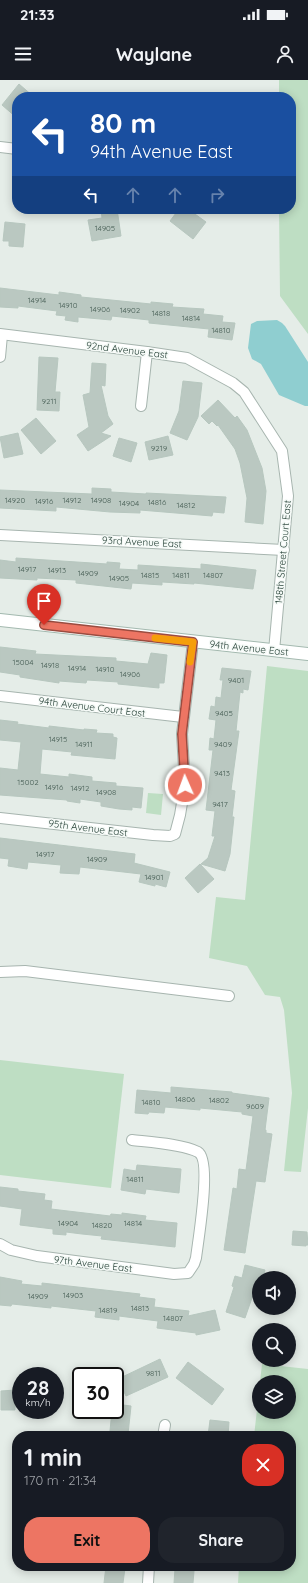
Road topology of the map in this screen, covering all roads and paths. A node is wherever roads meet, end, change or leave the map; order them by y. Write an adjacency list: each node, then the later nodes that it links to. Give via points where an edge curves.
1 (0, 147): 2 (street)
2 (12, 148)
3 (1, 334): 4 (street, 92nd Avenue East); 5 (street)
4 (147, 352): 6 (street, 92nd Avenue East, via 187,358 233,382); 7 (street)
5 (0, 357)
6 (244, 392): 9 (street, 148th Street Court East, via 282,451 288,496)
7 (142, 406)
8 (0, 535): 9 (street, 93rd Avenue East)
9 (284, 550): 12 (street, 148th Street Court East)
10 (0, 620): 11 (main road, 94th Avenue East)
11 (193, 642): 12 (main road, 94th Avenue East); 15 (street)
12 (274, 650): 13 (main road, 94th Avenue East)
13 (308, 654)
14 (0, 696): 15 (street, 94th Avenue Court East)
15 (183, 717): 16 (street, 95th Avenue East, via 185,785 175,834 153,835)
16 (0, 818)
17 (0, 972): 18 (street, via 25,971)
18 (229, 996)
19 (132, 1140): 20 (street, 97th Avenue East, via 192,1150 202,1157 204,1182 197,1250 194,1264 188,1273 174,1274 37,1256 11,1250)
20 (0, 1244)
21 (165, 1425): 22 (street)
22 (164, 1431)
23 (149, 1571): 24 (street)
24 (148, 1583)

